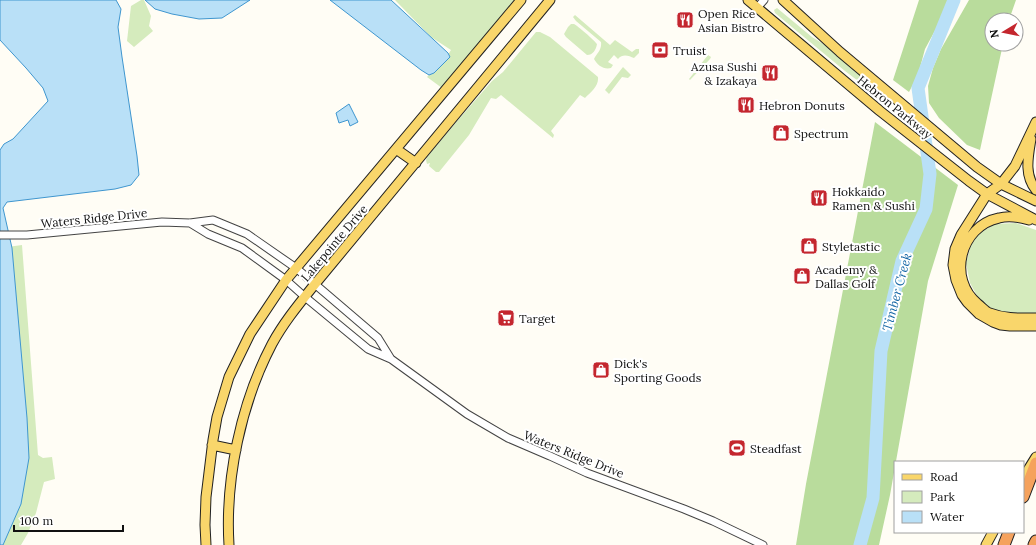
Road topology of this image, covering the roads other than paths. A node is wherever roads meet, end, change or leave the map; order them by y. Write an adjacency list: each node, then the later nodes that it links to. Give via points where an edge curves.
1 (521, 0): 9 (main road, Lakepointe Drive)
2 (550, 0): 10 (main road, Lakepointe Drive)
3 (748, 0): 6 (main road, Hebron Parkway)
4 (764, 0): 6 (street)
5 (783, 0): 11 (main road, Hebron Parkway, via 884,90)
6 (757, 8): 13 (main road, Hebron Parkway, via 880,111)
7 (1036, 122): 8 (main road)
8 (1031, 132): 11 (main road, via 1015,166); 12 (main road, via 1028,175)
9 (396, 149): 10 (main road); 18 (main road, Lakepointe Drive)
10 (416, 163): 20 (main road, Lakepointe Drive)
11 (1001, 184): 13 (main road); 14 (main road, Hebron Parkway)
12 (1036, 190)
13 (987, 194): 15 (main road, Hebron Parkway); 23 (main road, via 960,235 955,249 953,265 958,288 966,302 989,320 1001,325)
14 (1036, 201)
15 (1036, 221): 22 (main road, via 1011,216 985,223 966,243 960,264 967,292 989,313 1006,317)
16 (190, 223): 17 (street, Waters Ridge Drive, via 162,222 27,235); 18 (street, Waters Ridge Drive, via 213,220 247,234); 19 (street, Waters Ridge Drive, via 208,234 242,248)
17 (0, 235)
18 (296, 268): 19 (main road, Lakepointe Drive); 20 (street, Waters Ridge Drive)
19 (286, 280): 21 (street, Waters Ridge Drive); 25 (main road, Lakepointe Drive, via 250,334 229,377 217,416)
20 (315, 284): 21 (main road, Lakepointe Drive); 24 (street, Waters Ridge Drive, via 378,338)
21 (305, 297): 24 (street, Waters Ridge Drive, via 368,349); 26 (main road, Lakepointe Drive, via 272,344 262,366 244,413)
22 (1036, 318)
23 (1036, 326)
24 (391, 359): 36 (street, Waters Ridge Drive, via 467,414 508,438 587,473 713,521)
25 (212, 444): 26 (main road); 34 (main road, Lakepointe Drive, via 206,497)
26 (236, 450): 35 (main road, Lakepointe Drive, via 231,479)
27 (1036, 457): 29 (main road)
28 (1036, 463): 30 (highway)
29 (1024, 476)
30 (1024, 494)
31 (992, 533): 37 (main road)
32 (1010, 533): 38 (highway)
33 (1036, 541): 39 (highway)
34 (206, 545)
35 (229, 545)
36 (763, 545)
37 (986, 545)
38 (1004, 545)
39 (1034, 545)

